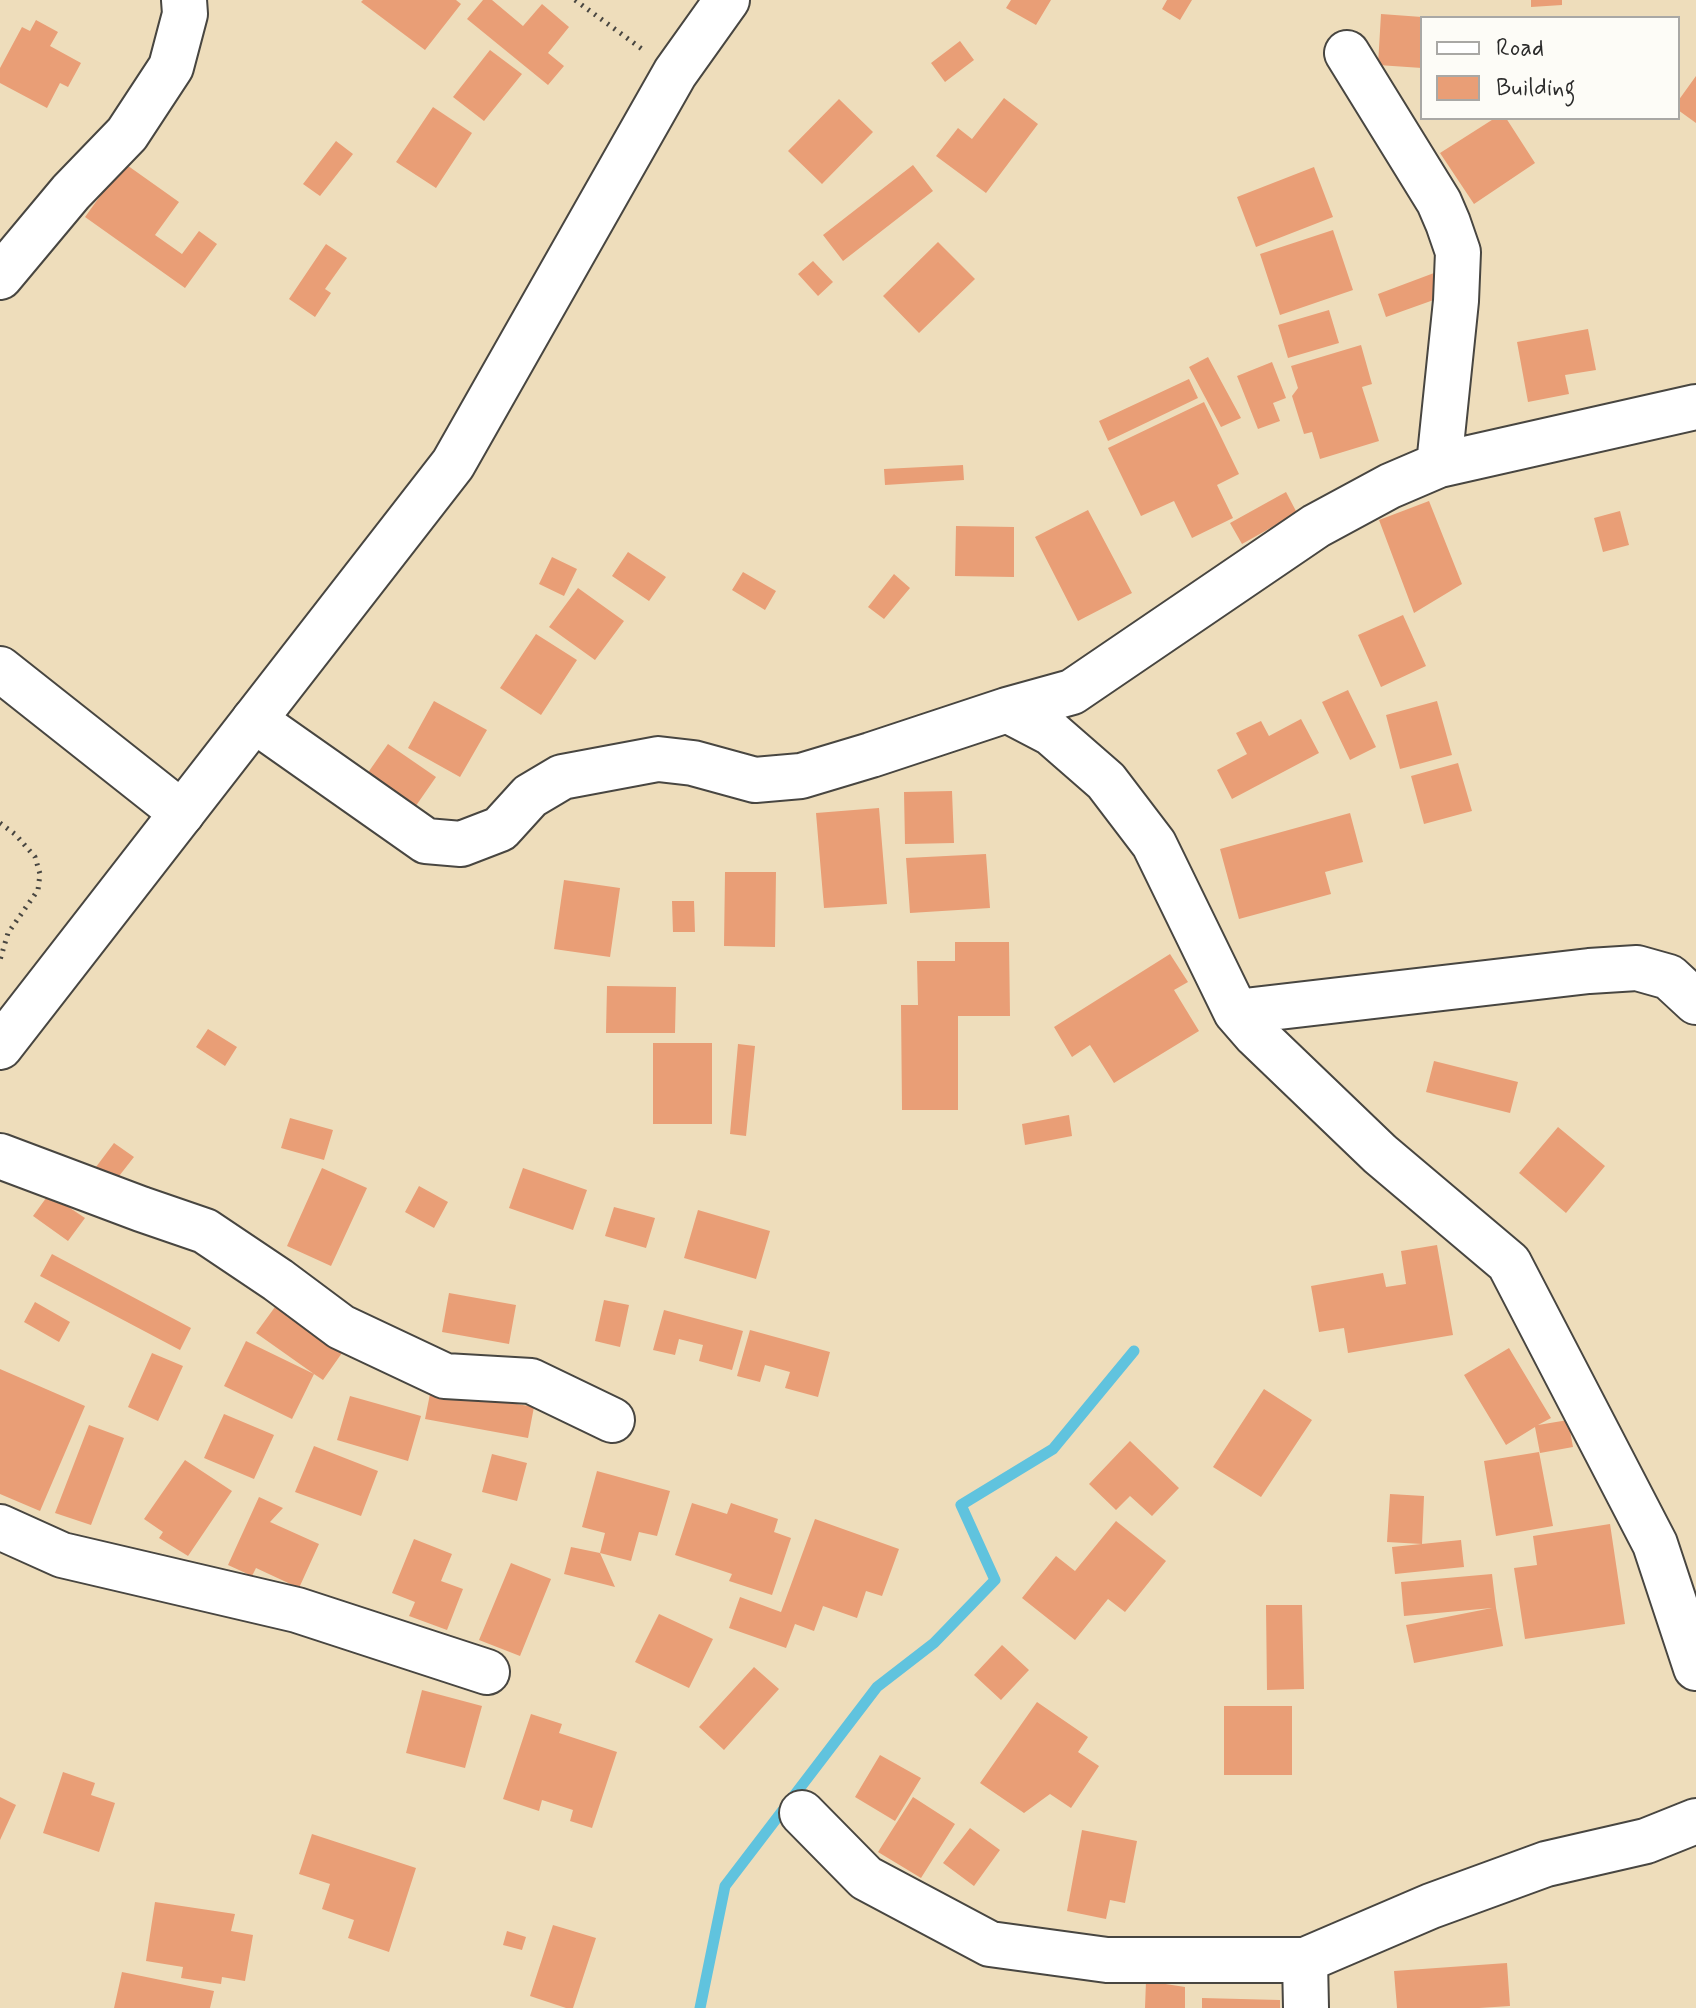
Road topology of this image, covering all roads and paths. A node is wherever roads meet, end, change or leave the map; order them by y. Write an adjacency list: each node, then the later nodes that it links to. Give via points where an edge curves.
1 (184, 0): 6 (street, via 171,67 127,134)
2 (575, 0): 5 (path)
3 (727, 0): 5 (street)
4 (1347, 53): 8 (street, via 1439,202 1458,252)
5 (675, 73): 11 (street, via 453,464)
6 (0, 277)
7 (1696, 407): 8 (street)
8 (1439, 465): 10 (street, via 1316,526 1072,692)
9 (0, 669): 12 (street)
10 (1007, 710): 11 (street, via 801,776 755,780 658,759 562,777 530,796 500,829 461,844 426,841); 16 (street, via 1051,733 1106,781 1154,844)
11 (254, 720): 12 (street)
12 (182, 813): 17 (street)
13 (0, 823): 14 (path, via 35,857 40,874 38,890 8,933)
14 (0, 960)
15 (1696, 1002): 16 (street, via 1669,977 1637,968)
16 (1236, 1012): 21 (street, via 1380,1154 1509,1263 1655,1544)
17 (0, 1047)
18 (0, 1156): 19 (street, via 205,1231 341,1327 445,1376 531,1381)
19 (612, 1420)
20 (0, 1527): 22 (street, via 62,1555 297,1610)
21 (1696, 1668)
22 (487, 1672)
23 (802, 1813): 25 (street, via 866,1878 990,1944 1107,1960)
24 (1696, 1821): 25 (street, via 1646,1841 1546,1864)
25 (1305, 1960): 26 (street)
26 (1306, 2008)

